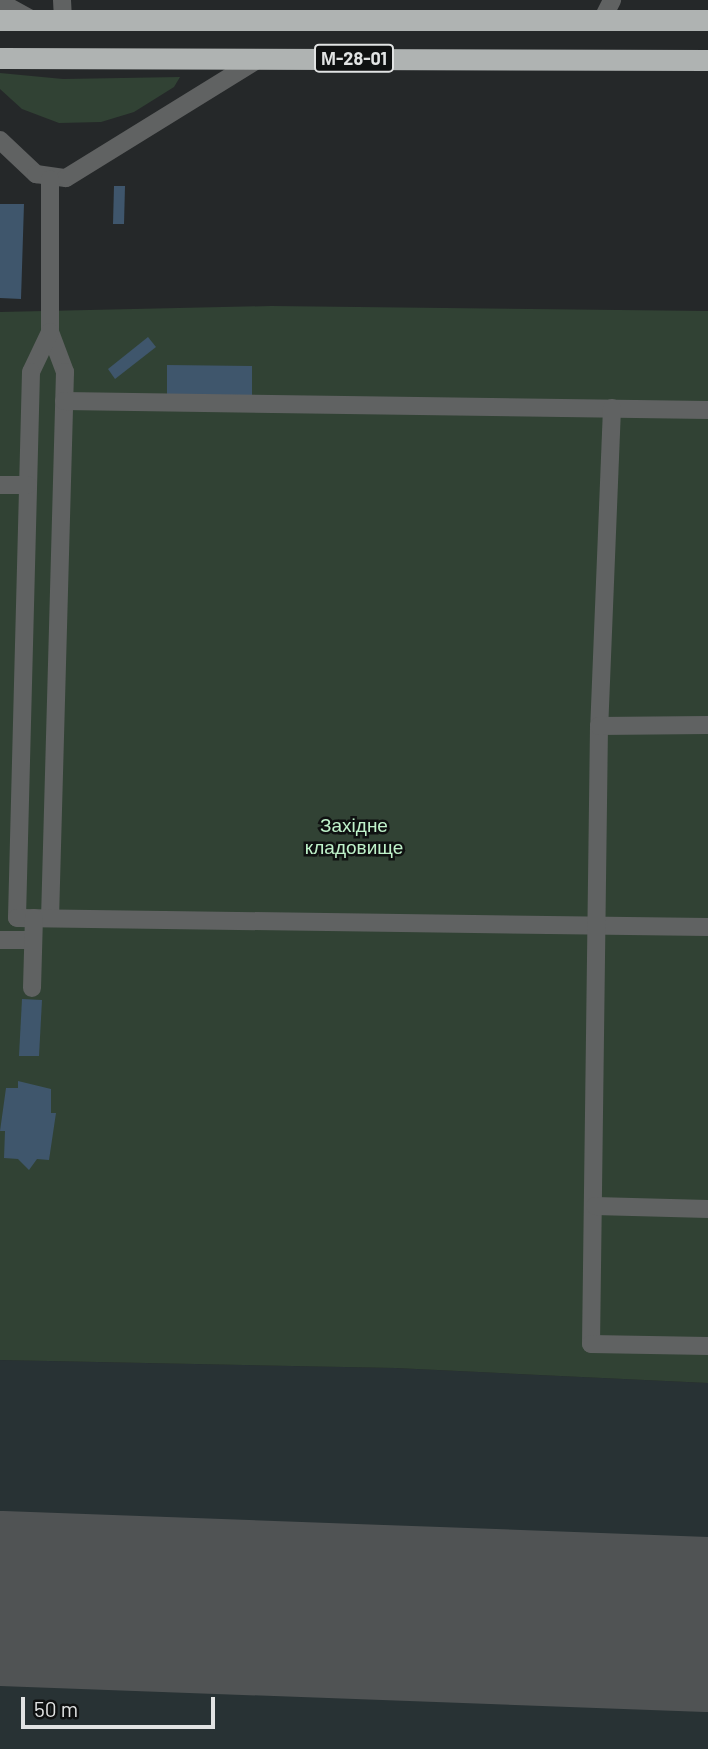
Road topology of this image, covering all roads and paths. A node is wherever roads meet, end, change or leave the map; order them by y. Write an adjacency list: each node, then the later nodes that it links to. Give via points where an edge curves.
1 (0, 2): 5 (lane)
2 (607, 9): 3 (highway, М-28-01); 6 (highway, М-28-01)
3 (63, 10): 5 (highway, М-28-01)
4 (0, 20): 5 (highway, М-28-01)
5 (32, 20)
6 (708, 20)
7 (0, 58): 8 (highway, М-28-01)
8 (260, 58): 9 (highway, М-28-01); 11 (lane, via 97,163)
9 (708, 60)
10 (0, 140): 11 (lane, via 18,160)
11 (50, 179): 12 (lane)
12 (50, 332): 13 (lane, via 65,372); 17 (lane, via 31,372)
13 (64, 401): 14 (lane); 20 (lane)
14 (612, 408): 15 (lane); 19 (lane)
15 (708, 410)
16 (0, 485): 17 (lane)
17 (28, 485): 20 (lane)
18 (708, 725): 19 (lane)
19 (599, 726): 21 (lane)
20 (33, 918): 21 (lane); 24 (lane)
21 (600, 925): 22 (lane); 26 (lane)
22 (708, 926)
23 (0, 940): 24 (lane)
24 (33, 940): 25 (lane)
25 (32, 988)
26 (595, 1206): 27 (lane); 28 (lane, via 591,1344)
27 (708, 1209)
28 (708, 1346)

